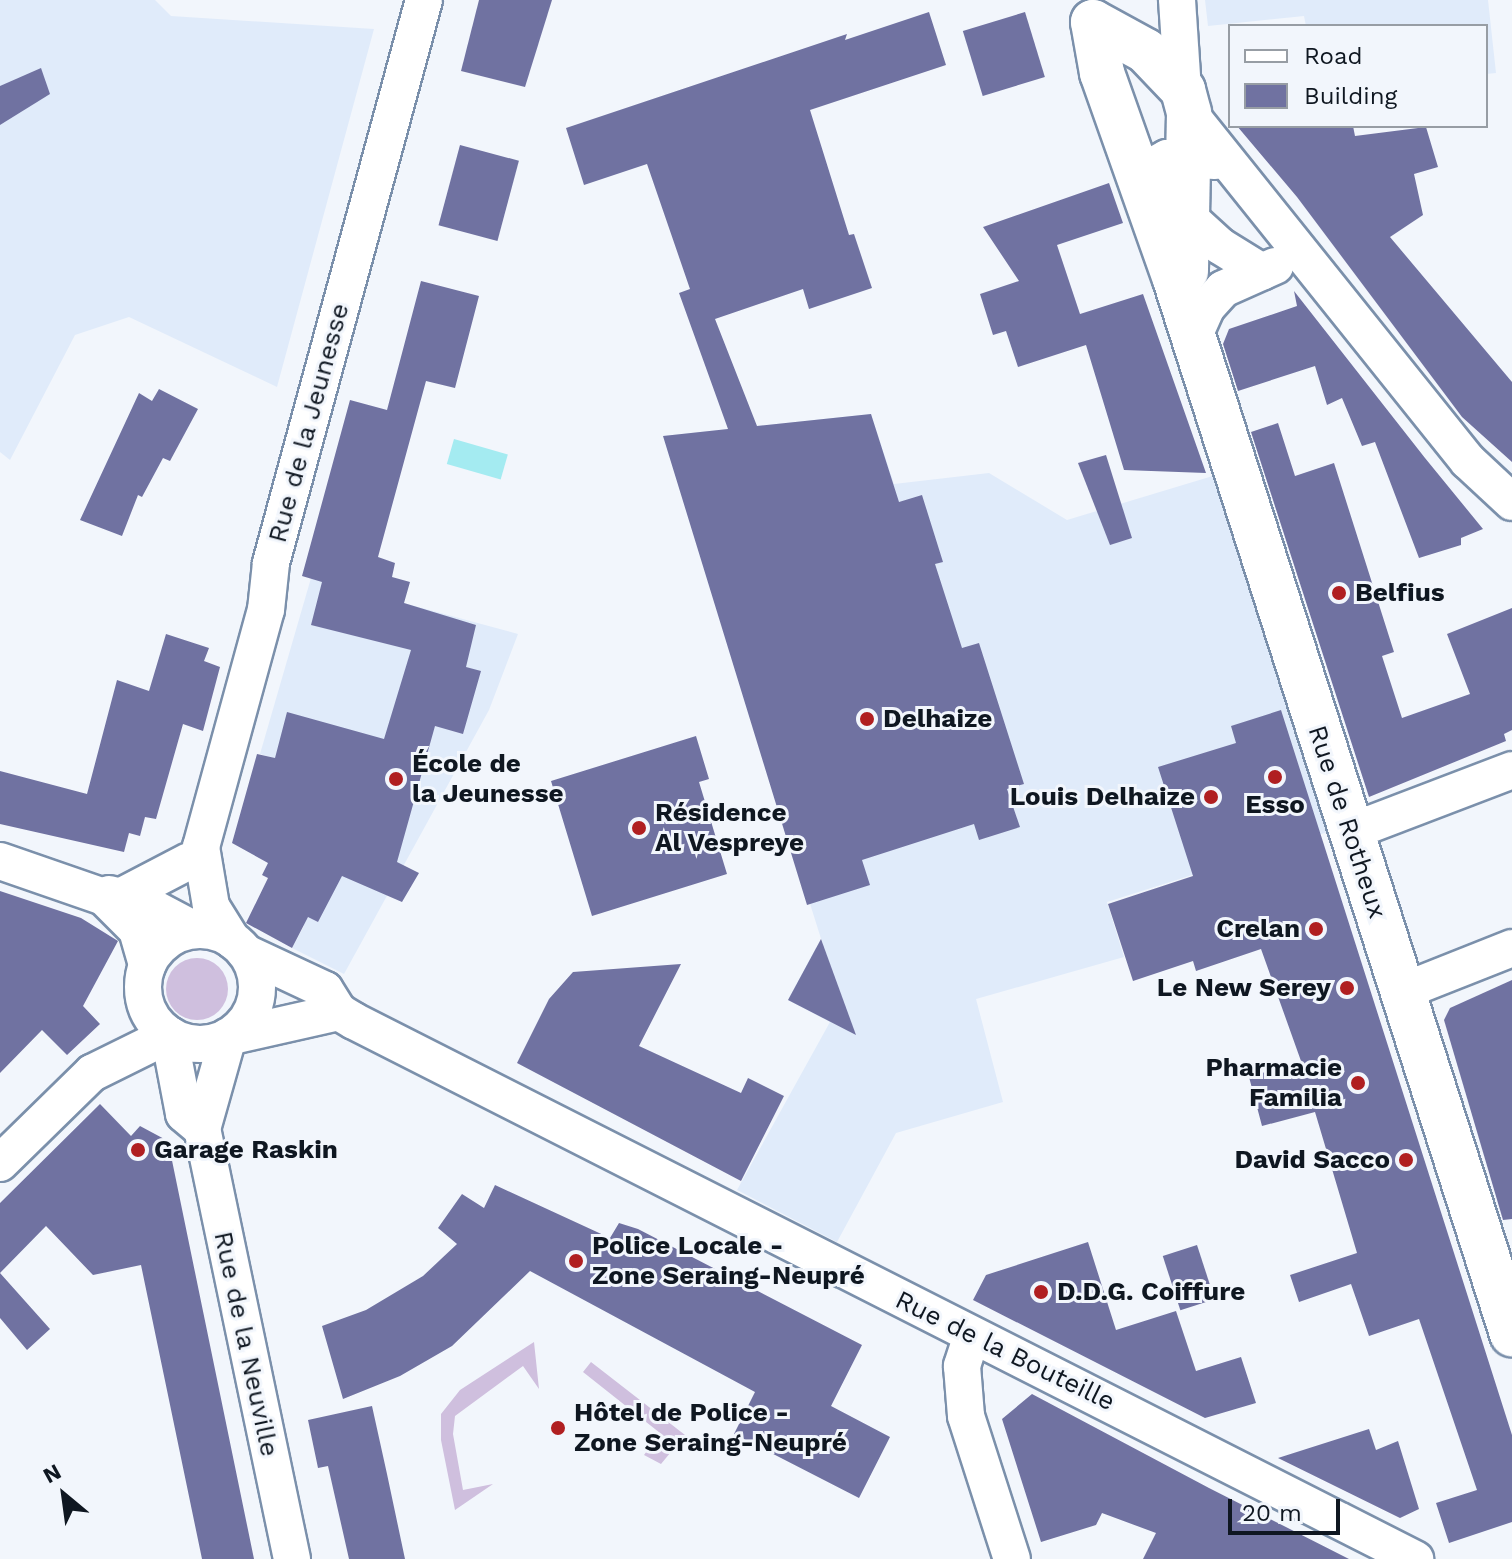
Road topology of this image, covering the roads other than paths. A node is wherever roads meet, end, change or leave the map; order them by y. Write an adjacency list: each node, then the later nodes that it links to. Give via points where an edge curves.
1 (424, 0): 14 (street, Rue de la Jeunesse, via 271,563 266,610)
2 (1177, 0): 4 (street)
3 (1087, 11): 4 (street, via 1146,51); 6 (street, Rue de Rotheux, via 1102,73)
4 (1186, 102): 5 (street)
5 (1207, 160): 6 (street, via 1167,158); 7 (street); 8 (street)
6 (1140, 173): 7 (street); 10 (street, Rue de Rotheux)
7 (1186, 216): 9 (street, via 1232,256); 10 (street)
8 (1286, 233): 9 (street, via 1283,256); 11 (street, via 1468,461)
9 (1262, 272): 10 (street, via 1223,289)
10 (1189, 324): 13 (street, Rue de Rotheux)
11 (1512, 502)
12 (1512, 770): 13 (street)
13 (1350, 832): 21 (street, Rue de Rotheux)
14 (195, 854): 16 (street); 17 (street, Rue de la Jeunesse); 18 (street, Rue de la Jeunesse, via 211,906)
15 (0, 861): 16 (street)
16 (114, 896): 17 (street, Rue de la Bouteille); 20 (street, via 137,930)
17 (180, 929): 18 (street, Rue de la Bouteille); 20 (street)
18 (239, 947): 22 (street, Rue de la Bouteille, via 325,990); 24 (street, via 256,980 253,1009)
19 (1512, 948): 21 (street)
20 (145, 975): 23 (street, via 152,1019); 25 (street, via 130,1017)
21 (1401, 992): 29 (street, Rue de Rotheux)
22 (339, 1012): 24 (street); 30 (street, Rue de la Bouteille)
23 (169, 1035): 24 (street, via 192,1044); 25 (street); 26 (street, Rue de la Neuville)
24 (228, 1037): 27 (street, Rue de la Neuville)
25 (99, 1070): 26 (street, via 149,1069); 28 (street)
26 (179, 1092): 27 (street, Rue de la Neuville, via 189,1123)
27 (202, 1129): 31 (street, Rue de la Neuville)
28 (0, 1163)
29 (1512, 1334)
30 (972, 1335): 32 (street, via 962,1366 966,1416); 33 (street, Rue de la Bouteille)
31 (292, 1559)
32 (1012, 1559)
33 (1415, 1559)

